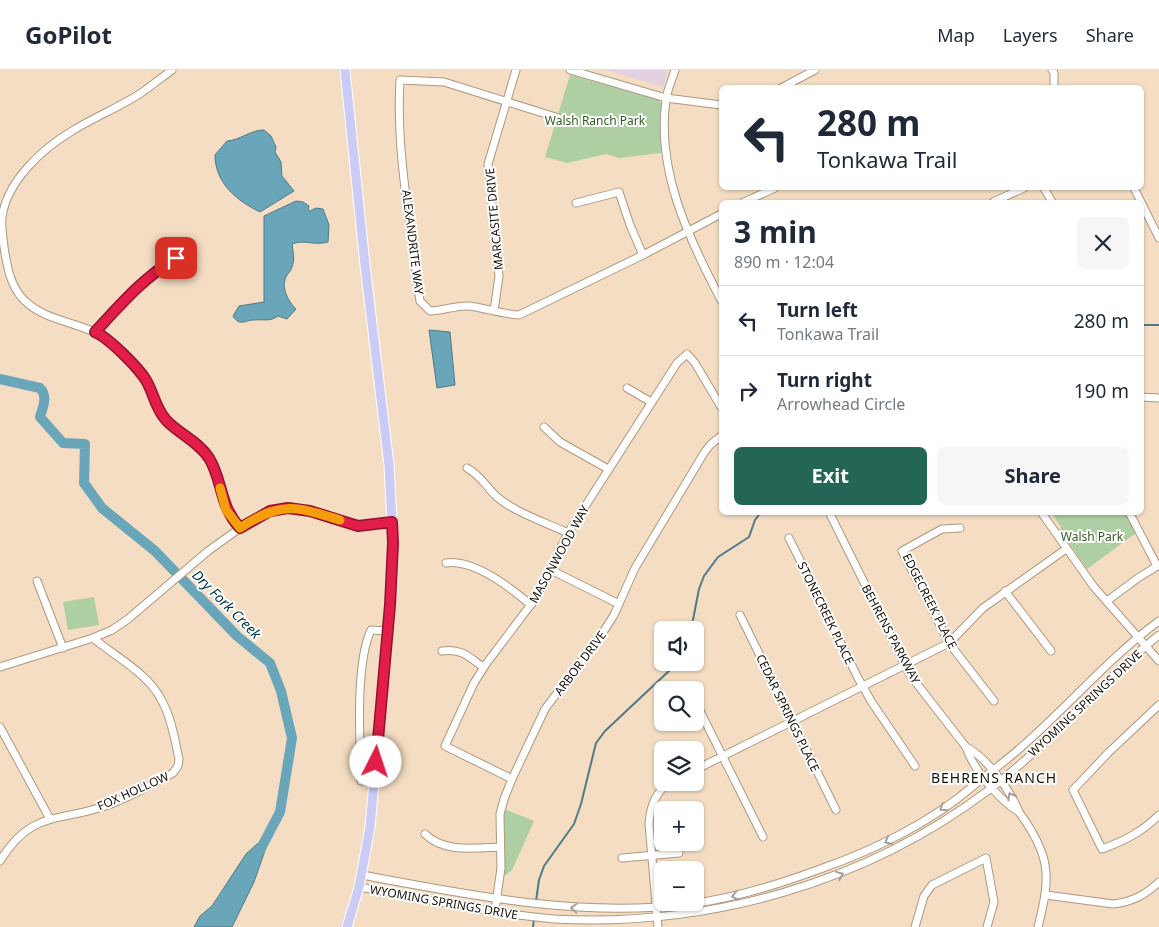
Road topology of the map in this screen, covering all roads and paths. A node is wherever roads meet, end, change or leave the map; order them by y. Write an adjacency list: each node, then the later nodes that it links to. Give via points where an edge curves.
1 (172, 70): 27 (street, via 138,95 49,147 20,178 5,207 2,226 7,266 22,298 52,317)
2 (344, 70): 40 (main road, via 389,466)
3 (516, 70): 11 (street, MARCASITE DRIVE)
4 (570, 70): 10 (street)
5 (674, 70): 10 (street)
6 (815, 70): 8 (street)
7 (1052, 70): 9 (street)
8 (787, 85)
9 (1054, 85)
10 (666, 98): 12 (street); 21 (street, via 665,156 673,192)
11 (507, 102): 13 (street, ALEXANDRITE WAY); 26 (street, MARCASITE DRIVE, via 488,164 499,276); 26 (street, ALEXANDRITE WAY, via 444,82 400,80 401,148 420,301 430,311 466,306)
12 (719, 105)
13 (562, 119)
14 (771, 190): 16 (street)
15 (1020, 190): 17 (street)
16 (748, 200)
17 (997, 200)
18 (576, 203): 24 (street, via 619,192)
19 (1144, 208): 22 (street)
20 (719, 215): 21 (street, ALEXANDRITE WAY)
21 (688, 230): 24 (street, ALEXANDRITE WAY); 25 (street)
22 (1159, 238)
23 (184, 254): 27 (street, via 152,273)
24 (643, 255): 26 (street, ALEXANDRITE WAY, via 519,315)
25 (719, 296)
26 (494, 311)
27 (95, 332): 41 (street, via 114,345 142,374 165,419 209,458 226,510)
28 (627, 388): 31 (street)
29 (1144, 397): 30 (street)
30 (1159, 398)
31 (651, 402): 32 (street, MASONWOOD WAY, via 677,363 687,354); 36 (street, MASONWOOD WAY)
32 (719, 404)
33 (544, 427): 36 (street, via 560,442)
34 (719, 438): 52 (street, ARBOR DRIVE, via 704,453 635,568)
35 (467, 468): 43 (street, via 477,473 506,503)
36 (608, 469): 43 (street, MASONWOOD WAY)
37 (830, 515): 66 (street, BEHRENS PARKWAY)
38 (1043, 515): 45 (street)
39 (1131, 515): 47 (street)
40 (392, 522): 41 (street, via 358,526 310,511 288,508 270,511); 56 (main road)
41 (240, 528): 59 (street, via 120,625)
42 (960, 528): 60 (street, EDGECREEK PLACE, via 942,529 902,551)
43 (568, 533): 48 (street, MASONWOOD WAY)
44 (789, 538): 69 (street, STONECREEK PLACE)
45 (1066, 549): 50 (street); 51 (street)
46 (446, 563): 53 (street, via 470,567 507,586)
47 (1158, 566): 51 (street)
48 (551, 570): 52 (street); 53 (street, MASONWOOD WAY)
49 (37, 582): 62 (street)
50 (1005, 591): 60 (street, via 983,608); 64 (street)
51 (1107, 601): 58 (street)
52 (619, 604): 81 (street, ARBOR DRIVE, via 592,649 546,709)
53 (531, 605): 68 (street, MASONWOOD WAY)
54 (740, 615): 73 (street, CEDAR SPRINGS PLACE)
55 (1159, 621): 58 (street, WYOMING SPRINGS DRIVE)
56 (387, 631): 83 (main road); 83 (street, via 371,630 362,672 361,781)
57 (1159, 635): 61 (street, WYOMING SPRINGS DRIVE)
58 (1138, 637): 61 (street); 79 (street, WYOMING SPRINGS DRIVE)
59 (92, 638): 62 (street); 89 (street, FOX HOLLOW, via 139,673 158,694 167,711 178,766 173,773 120,800)
60 (949, 643): 66 (street); 70 (street, EDGECREEK PLACE)
61 (1146, 646): 65 (street); 82 (street, WYOMING SPRINGS DRIVE)
62 (63, 648): 67 (street)
63 (442, 651): 68 (street, via 456,650)
64 (1051, 651)
65 (1159, 661)
66 (905, 666): 69 (street); 75 (street, BEHRENS PARKWAY)
67 (0, 667)
68 (483, 667): 81 (street, MASONWOOD WAY, via 445,746)
69 (863, 687): 73 (street); 78 (street, STONECREEK PLACE)
70 (994, 701)
71 (1159, 705): 88 (street, via 1073,790 1102,849 1134,836)
72 (704, 719): 76 (street)
73 (793, 722): 76 (street); 86 (street, CEDAR SPRINGS PLACE)
74 (0, 728): 89 (street)
75 (966, 747): 79 (street, BEHRENS PARKWAY, via 976,752); 80 (street, BEHRENS PARKWAY)
76 (723, 756): 77 (street); 91 (street)
77 (704, 766)
78 (915, 766)
79 (992, 770): 80 (street, WYOMING SPRINGS DRIVE); 82 (street, BEHRENS PARKWAY)
80 (984, 777): 84 (street, BEHRENS PARKWAY); 103 (street, WYOMING SPRINGS DRIVE, one-way to 103, via 936,812 861,854 768,888)
81 (512, 779): 92 (street, ARBOR DRIVE, via 501,807)
82 (1000, 781): 84 (street, WYOMING SPRINGS DRIVE); 87 (street, BEHRENS PARKWAY, one-way to 82, via 1010,792)
83 (375, 782): 97 (main road)
84 (992, 787): 87 (street, BEHRENS PARKWAY, via 1004,802); 107 (street, WYOMING SPRINGS DRIVE, one-way to 84, via 761,902 834,878 939,826)
85 (660, 791): 94 (street, via 650,812)
86 (836, 810)
87 (1019, 812): 101 (street, BEHRENS PARKWAY, via 1042,852 1046,865)
88 (1159, 816)
89 (50, 819): 96 (street, FOX HOLLOW, via 20,834)
90 (425, 834): 92 (street, via 433,841 454,847)
91 (763, 837)
92 (500, 847): 102 (street, ARBOR DRIVE)
93 (680, 853): 94 (street)
94 (652, 856): 95 (street); 98 (street)
95 (622, 858)
96 (0, 861)
97 (362, 874): 100 (main road); 102 (street, WYOMING SPRINGS DRIVE)
98 (654, 882)
99 (1159, 882): 101 (street, via 1137,899 1122,903)
100 (359, 887): 105 (street, WYOMING SPRINGS DRIVE); 108 (main road)
101 (1046, 895): 112 (street, BEHRENS PARKWAY)
102 (497, 899): 104 (street, WYOMING SPRINGS DRIVE, one-way to 102, via 577,908); 105 (street, ARBOR DRIVE)
103 (704, 901)
104 (654, 908)
105 (495, 910): 107 (street, WYOMING SPRINGS DRIVE, via 556,919)
106 (656, 911): 107 (street)
107 (657, 919): 109 (street)
108 (347, 927)
109 (658, 927)
110 (914, 927): 111 (street, via 924,896 932,885 986,858 994,902)
111 (987, 927)
112 (1038, 927)

